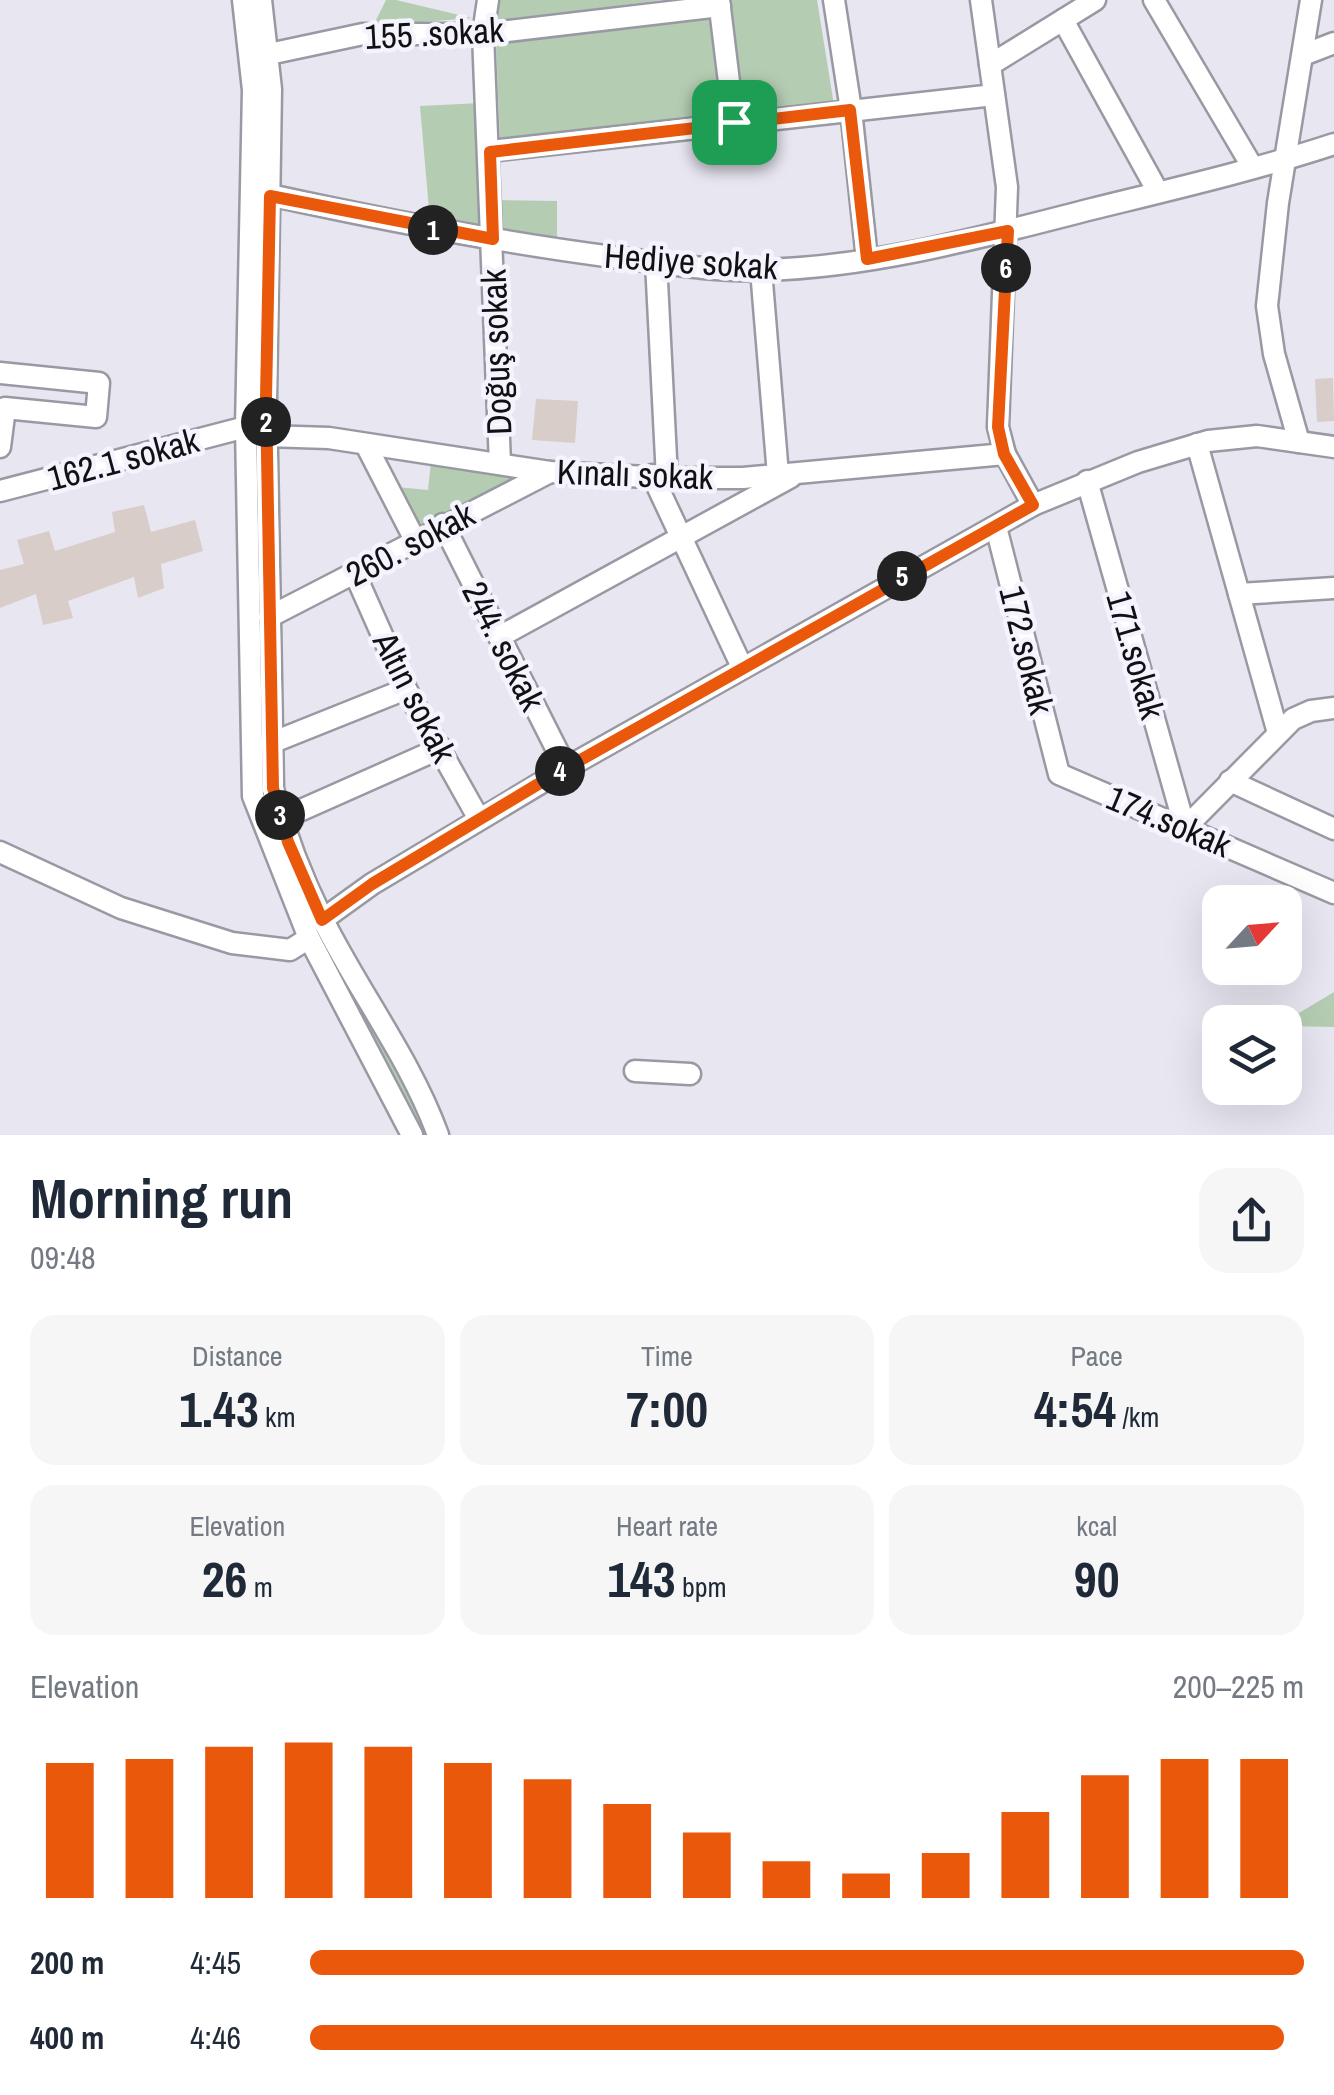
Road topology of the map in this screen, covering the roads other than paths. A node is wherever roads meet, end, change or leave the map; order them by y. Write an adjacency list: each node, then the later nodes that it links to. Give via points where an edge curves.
1 (244, 0): 32 (street, via 253,90)
2 (261, 0): 13 (street)
3 (488, 0): 11 (street, Doğuş sokak)
4 (834, 0): 17 (street)
5 (980, 0): 15 (street)
6 (1095, 0): 10 (street)
7 (1154, 0): 22 (street)
8 (1311, 0): 14 (street)
9 (719, 3): 11 (street, 155 .sokak); 18 (street)
10 (1063, 20): 15 (street); 23 (street)
11 (483, 34): 13 (street, 155 .sokak, via 362,34); 20 (street, Doğuş sokak)
12 (1334, 43): 14 (street)
13 (269, 54): 24 (street)
14 (1303, 56): 21 (street)
15 (990, 65): 16 (street)
16 (994, 95): 17 (street); 25 (street)
17 (850, 110): 18 (street); 27 (street)
18 (734, 122): 20 (street)
19 (1334, 144): 21 (street, Hediye sokak)
20 (490, 152): 26 (street, Doğuş sokak)
21 (1285, 160): 22 (street, Hediye sokak); 34 (street, via 1267,306)
22 (1253, 168): 23 (street, Hediye sokak)
23 (1158, 192): 25 (street, Hediye sokak)
24 (270, 196): 26 (street, Hediye sokak); 33 (street)
25 (1008, 231): 27 (street, Hediye sokak); 39 (street, via 998,427)
26 (493, 239): 28 (street, Hediye sokak); 40 (street, Doğuş sokak)
27 (867, 259): 29 (street, Hediye sokak)
28 (656, 262): 29 (street, Hediye sokak); 43 (street)
29 (761, 270): 42 (street)
30 (0, 374): 31 (street, via 99,383 96,417)
31 (2, 408): 38 (street)
32 (246, 426): 45 (street, 162.1 sokak); 72 (street, via 254,796)
33 (266, 436): 36 (street, Kınalı sokak); 54 (street)
34 (1299, 442): 35 (street, via 1257,436); 37 (street)
35 (1197, 444): 44 (street); 53 (street)
36 (366, 445): 40 (street, Kınalı sokak); 50 (street)
37 (1334, 447)
38 (0, 448)
39 (1004, 454): 42 (street, Kınalı sokak); 46 (street)
40 (500, 464): 41 (street, Kınalı sokak)
41 (550, 472): 43 (street, Kınalı sokak); 47 (street, 260. sokak)
42 (788, 474): 43 (street, Kınalı sokak); 49 (street)
43 (659, 477): 49 (street)
44 (1087, 481): 46 (street); 67 (street, 171.sokak)
45 (0, 491)
46 (1033, 505): 48 (street)
47 (444, 524): 50 (street, 260. sokak); 55 (street, 244. sokak)
48 (996, 526): 56 (street); 63 (street, 172.sokak)
49 (682, 539): 55 (street); 56 (street)
50 (415, 540): 51 (street, 260. sokak)
51 (355, 574): 54 (street, 260. sokak); 57 (street, Altın sokak)
52 (1334, 588): 53 (street)
53 (1239, 594): 59 (street)
54 (269, 616): 60 (street)
55 (499, 636): 62 (street, 244. sokak)
56 (742, 667): 62 (street)
57 (406, 690): 60 (street); 61 (street, Altın sokak)
58 (1334, 708): 59 (street, via 1310,710)
59 (1278, 733): 64 (street)
60 (271, 743): 65 (street)
61 (441, 748): 65 (street); 66 (street, Altın sokak)
62 (566, 768): 66 (street)
63 (1059, 774): 67 (street, 174.sokak)
64 (1230, 781): 67 (street); 68 (street)
65 (281, 819): 71 (street)
66 (479, 819): 71 (street)
67 (1185, 828): 70 (street, 174.sokak)
68 (1334, 829)
69 (0, 852): 72 (street, via 120,908 232,943 290,950)
70 (1334, 893)
71 (322, 920): 76 (street)
72 (309, 938): 75 (street)
73 (635, 1072): 74 (street)
74 (690, 1074)
75 (412, 1135)
76 (438, 1135)

